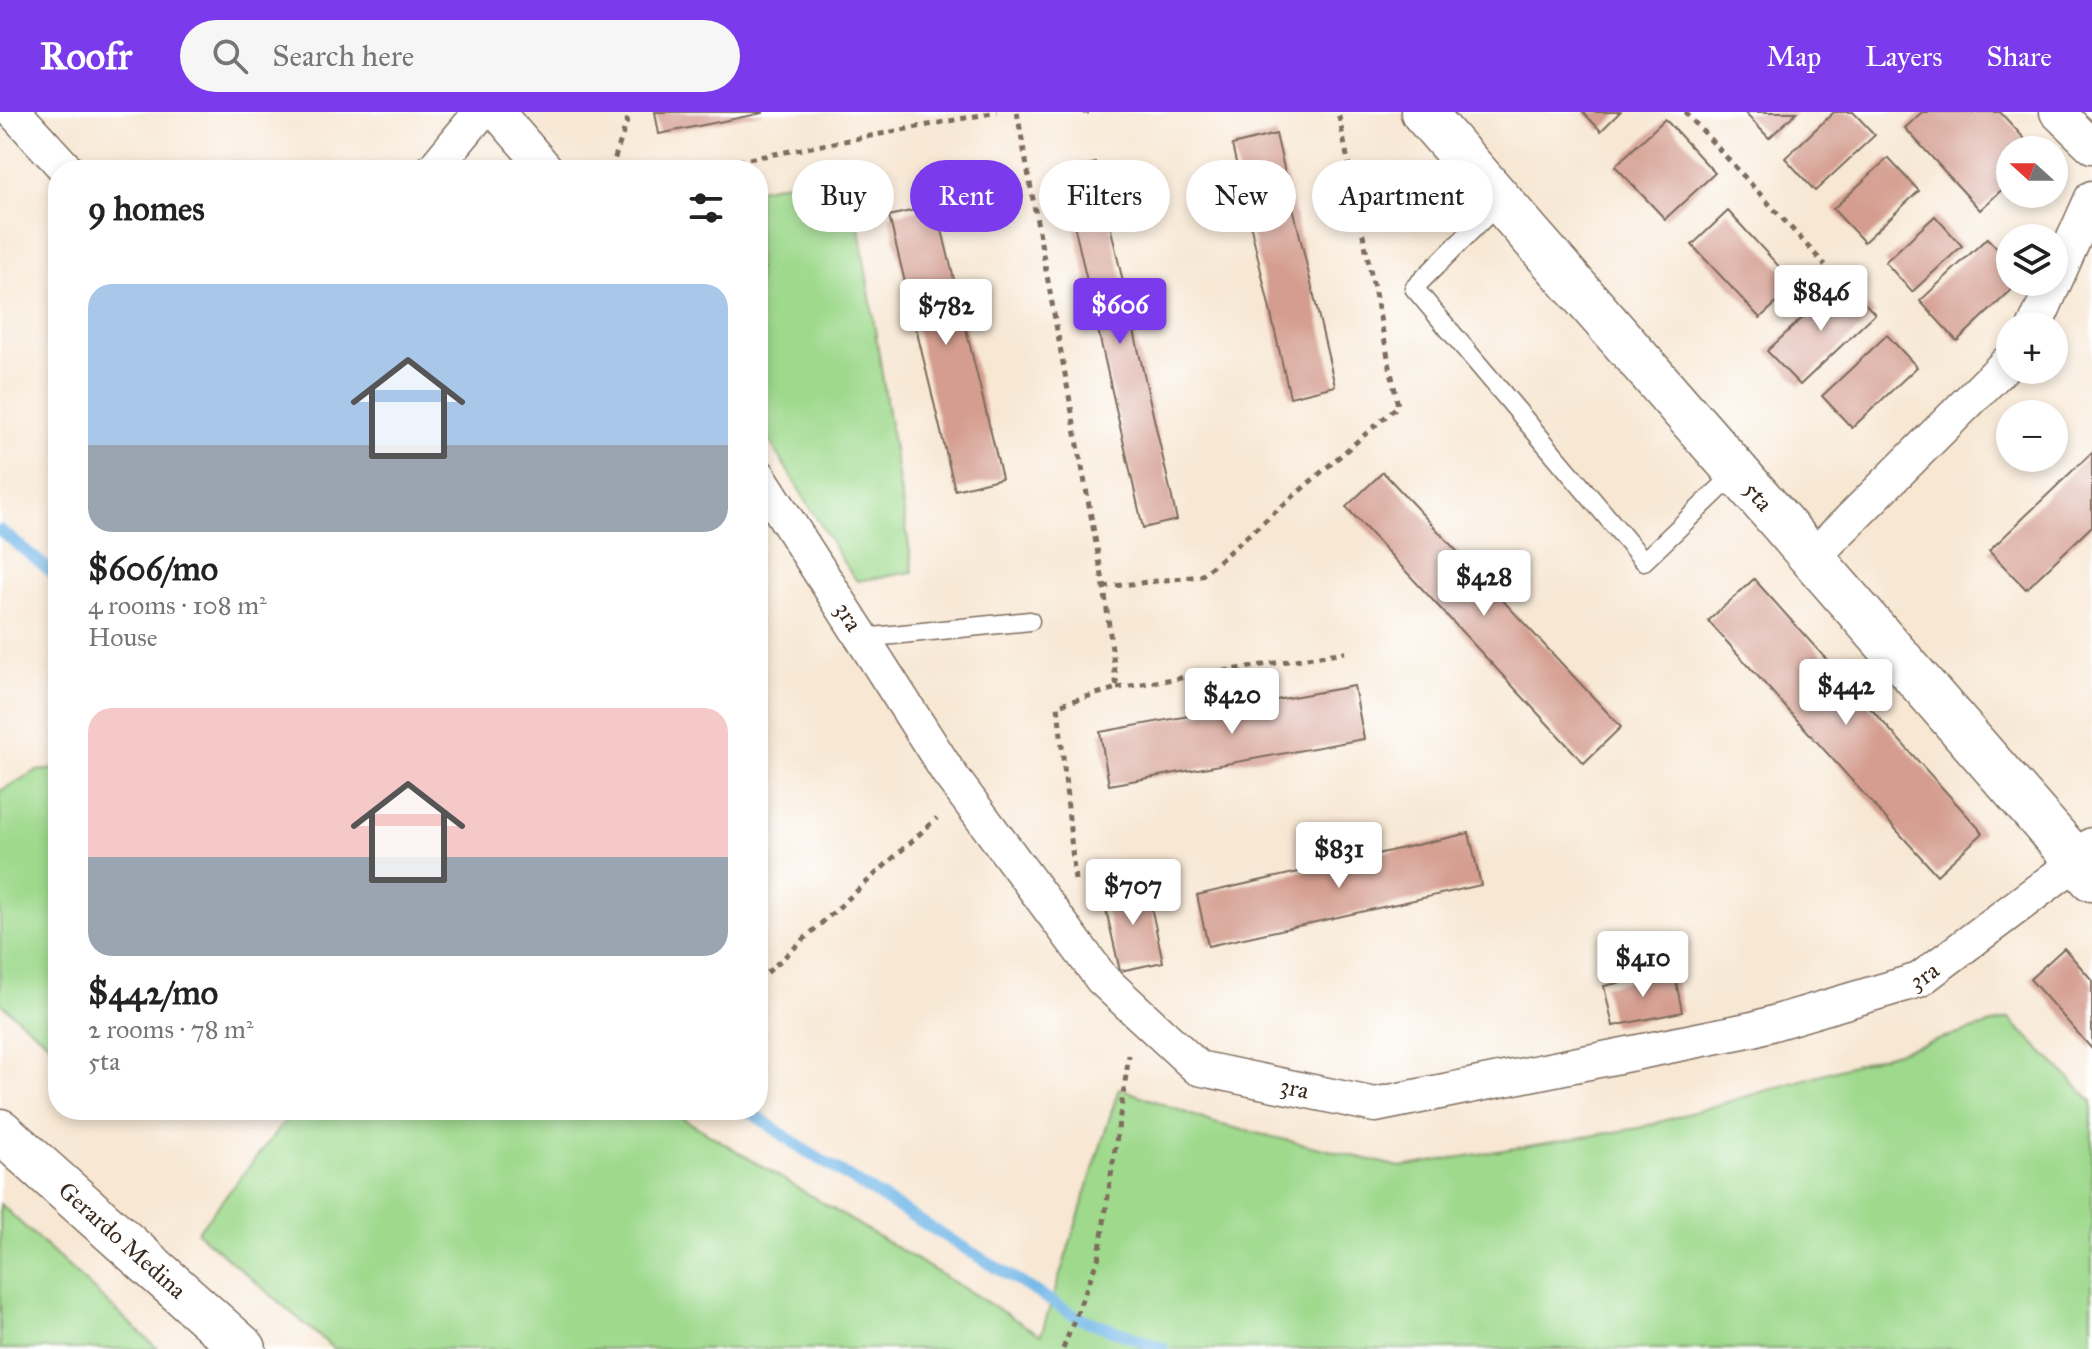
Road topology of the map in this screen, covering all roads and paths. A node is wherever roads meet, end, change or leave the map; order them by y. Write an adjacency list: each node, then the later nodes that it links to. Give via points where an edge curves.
1 (14, 112): 14 (street)
2 (481, 112): 15 (street)
3 (497, 112): 16 (street)
4 (630, 112): 17 (path)
5 (997, 112): 18 (path)
6 (1017, 112): 27 (path)
7 (1083, 112): 8 (path)
8 (1092, 112)
9 (1338, 112): 27 (path, via 1398,406 1201,576)
10 (1685, 112): 21 (path)
11 (2057, 112): 13 (street)
12 (1434, 116): 20 (street, 5ta)
13 (2092, 146)
14 (58, 160)
15 (441, 160)
16 (538, 160)
17 (614, 160)
18 (743, 160)
19 (2092, 198): 22 (street)
20 (1501, 201): 24 (street, 5ta); 24 (lane, via 1414,288 1644,561)
21 (1825, 265)
22 (2041, 312)
23 (1996, 374): 26 (street)
24 (1737, 472): 26 (street, 5ta)
25 (768, 491): 29 (street, 3ra)
26 (1811, 559): 33 (street, 5ta)
27 (1104, 587): 31 (path)
28 (1030, 621): 29 (lane)
29 (863, 638): 32 (street, 3ra)
30 (1345, 652): 31 (path)
31 (1117, 688): 34 (path, via 1058,705)
32 (964, 793): 35 (path); 36 (street, 3ra, via 1102,979)
33 (2086, 861): 36 (street, 3ra, via 2059,875 1919,980 1753,1029 1375,1105 1198,1068)
34 (1076, 891)
35 (768, 972)
36 (1136, 1011): 39 (path, via 1099,1256)
37 (0, 1131): 38 (street, Gerardo Medina)
38 (244, 1349)
39 (1063, 1349)

